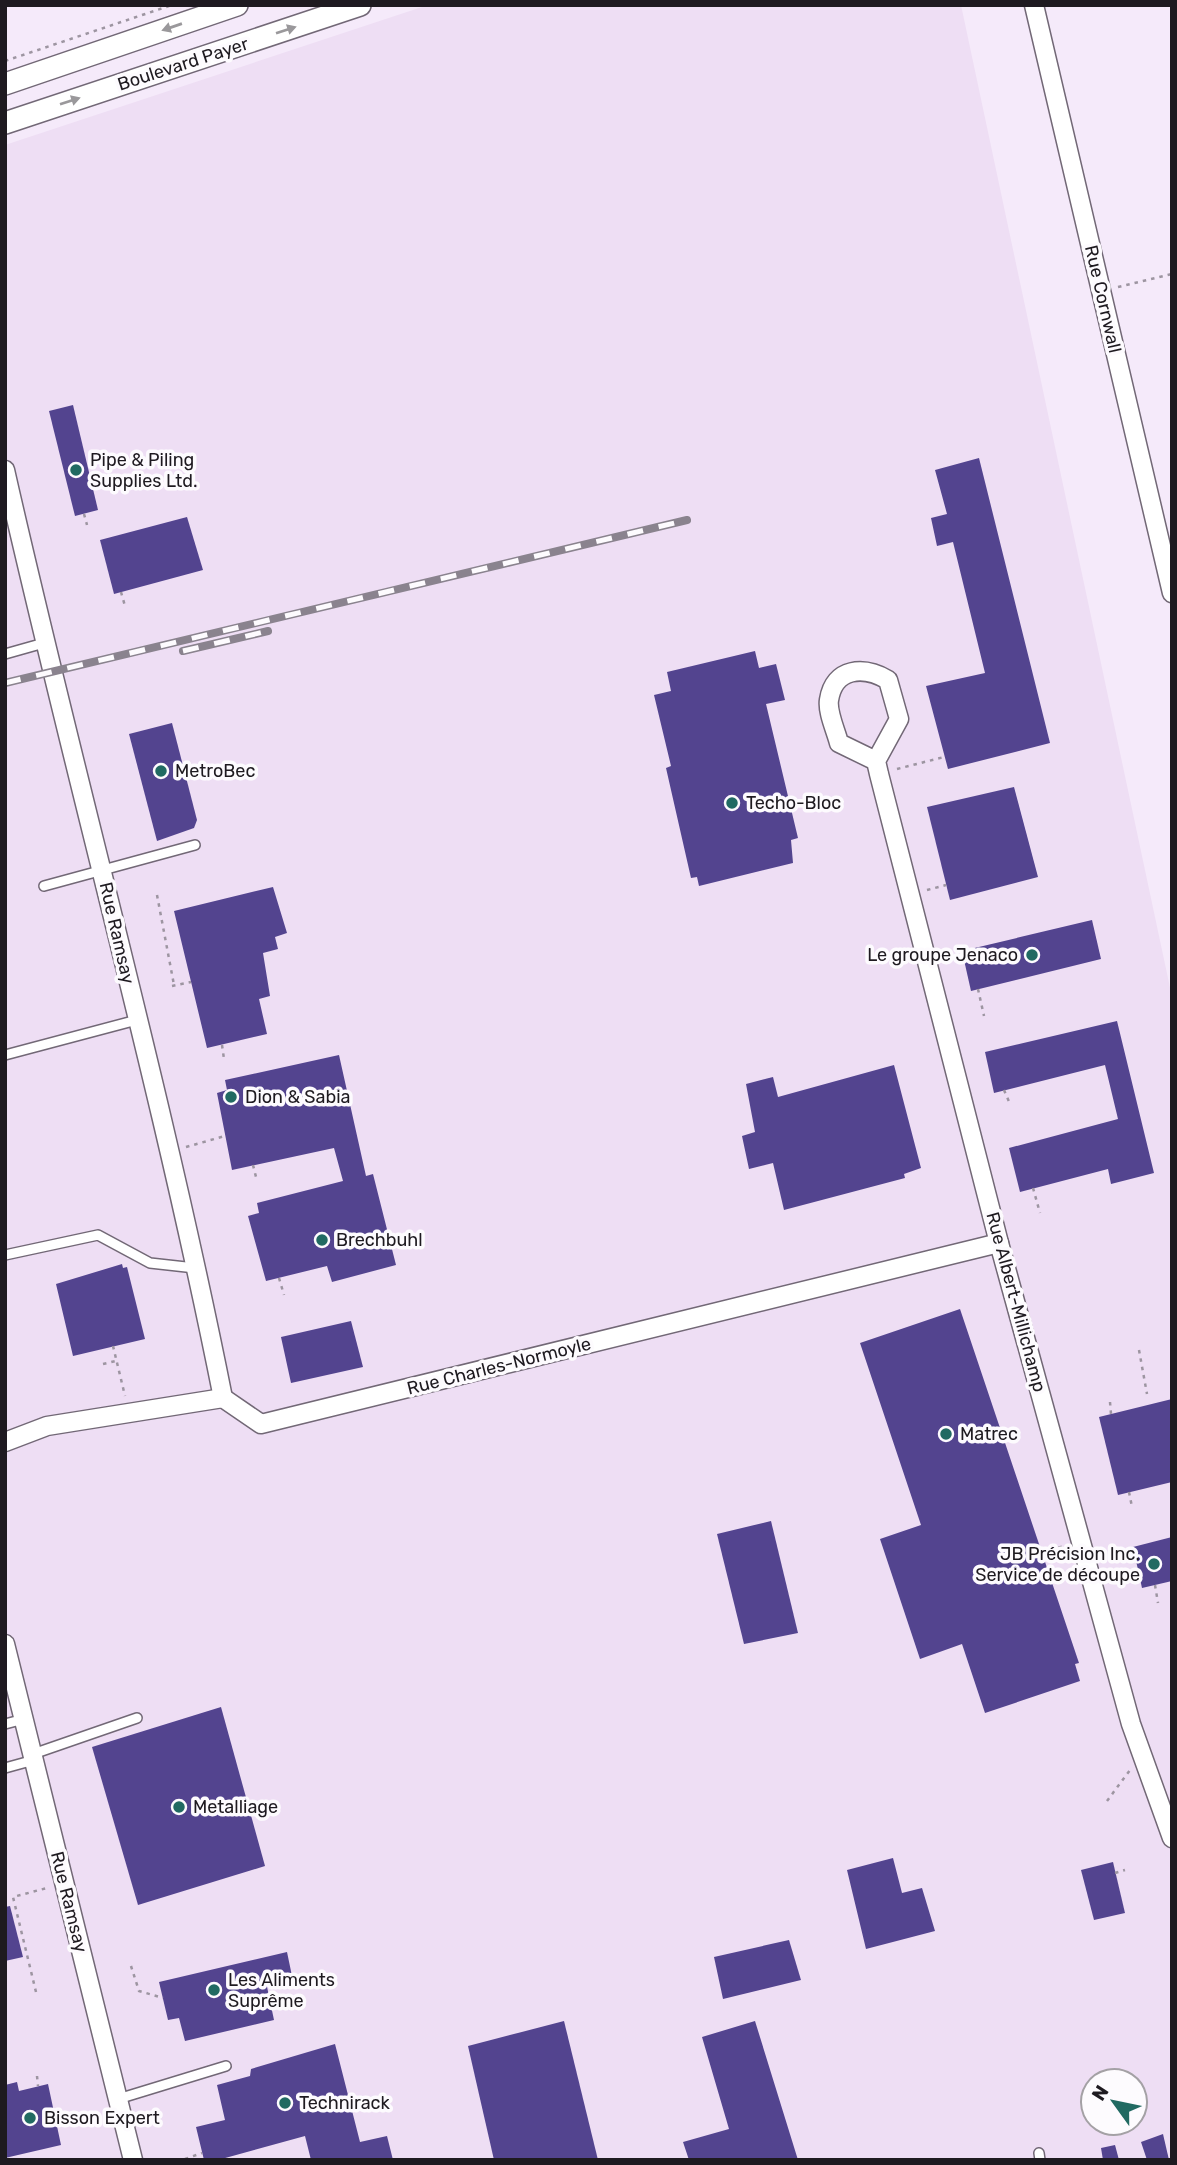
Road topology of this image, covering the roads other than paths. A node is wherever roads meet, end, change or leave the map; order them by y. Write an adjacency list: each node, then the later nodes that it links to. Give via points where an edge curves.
1 (237, 5): 4 (street, one-way to 4)
2 (360, 5): 5 (street, Boulevard Payer, one-way to 2)
3 (1034, 5): 7 (street, Rue Cornwall)
4 (5, 84)
5 (5, 122)
6 (5, 470): 8 (street, Rue Ramsay)
7 (1172, 593)
8 (44, 643): 9 (lane); 12 (street, Rue Ramsay)
9 (5, 654)
10 (877, 767): 10 (street, via 899,719 888,680 873,671 847,672 837,681 828,702 839,743); 16 (street, Rue Albert-Millichamp)
11 (195, 845): 12 (lane)
12 (102, 872): 13 (lane); 14 (street, Rue Ramsay)
13 (44, 886)
14 (137, 1020): 15 (lane); 18 (street, Rue Ramsay)
15 (5, 1055)
16 (999, 1243): 19 (street, Rue Charles-Normoyle, via 261,1424); 27 (street, Rue Albert-Millichamp, via 1140,1757)
17 (5, 1255): 18 (lane, via 97,1235 150,1263)
18 (197, 1268): 19 (street, Rue Ramsay)
19 (223, 1398): 20 (street, via 47,1426)
20 (5, 1443)
21 (5, 1644): 23 (street, Rue Ramsay)
22 (137, 1718): 25 (lane)
23 (24, 1719): 24 (lane); 25 (street, Rue Ramsay)
24 (5, 1724)
25 (33, 1757): 26 (lane); 29 (street, Rue Ramsay)
26 (5, 1768)
27 (1172, 1838)
28 (226, 2066): 29 (lane)
29 (118, 2099): 30 (street, Rue Ramsay)
30 (133, 2160)

